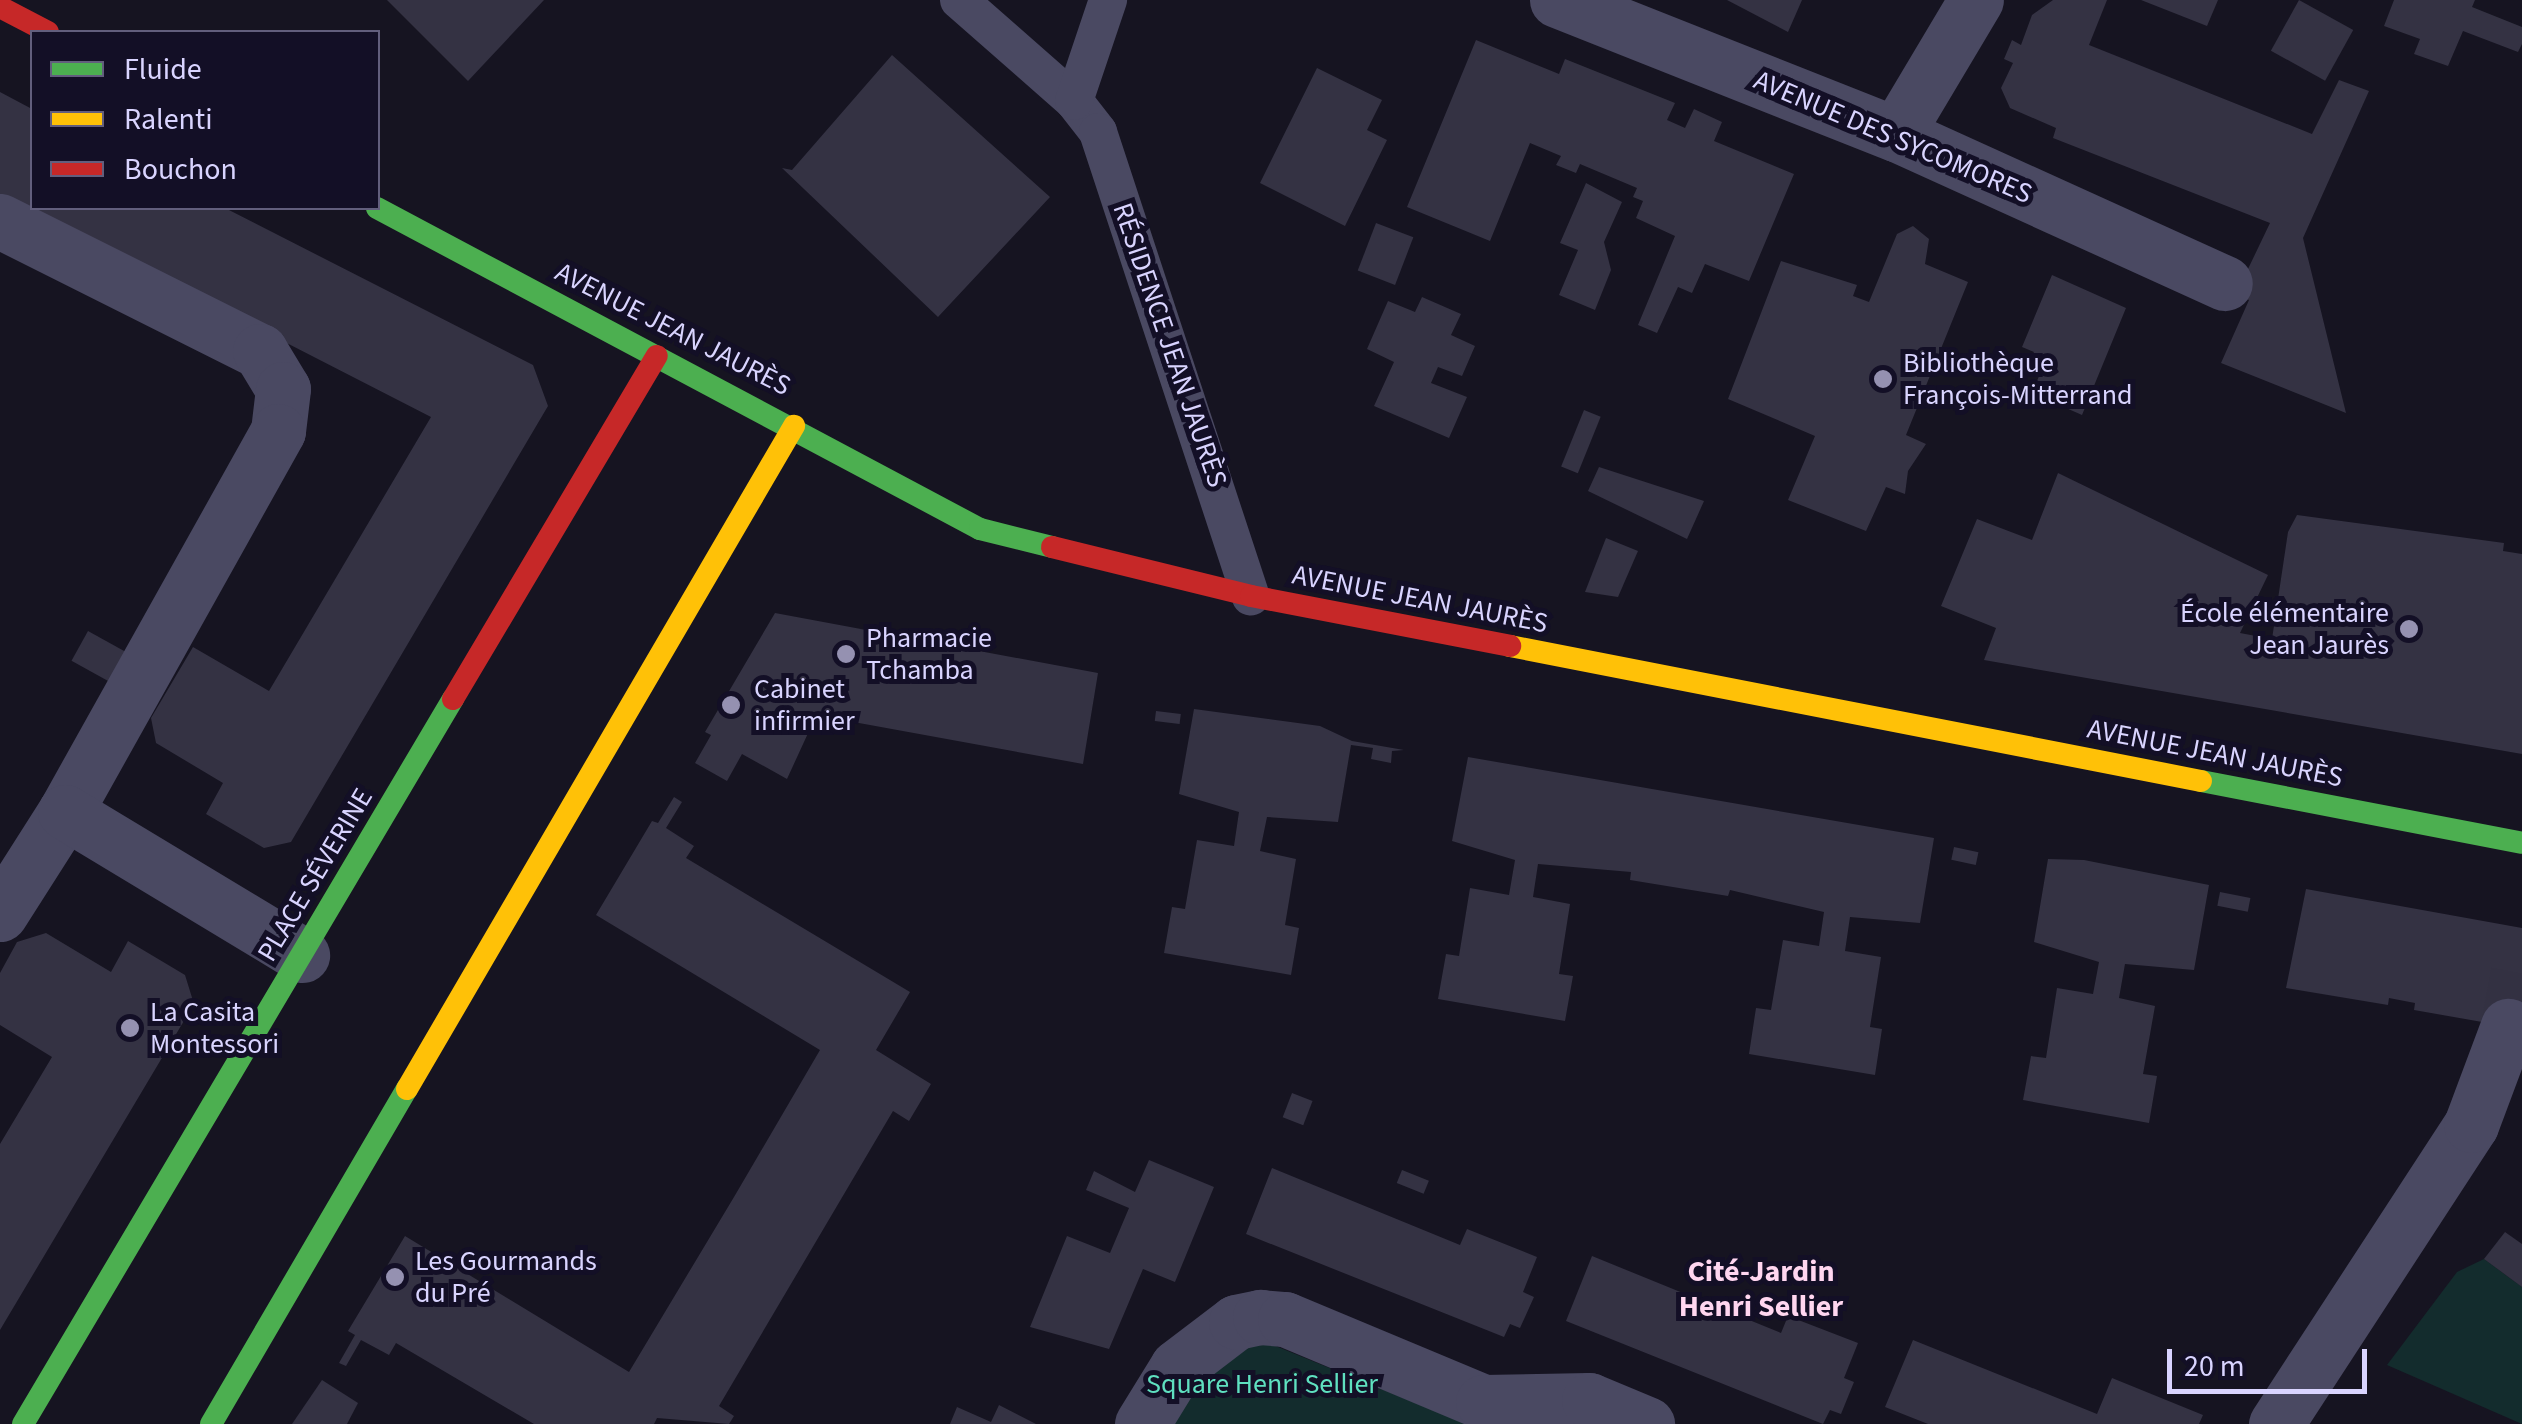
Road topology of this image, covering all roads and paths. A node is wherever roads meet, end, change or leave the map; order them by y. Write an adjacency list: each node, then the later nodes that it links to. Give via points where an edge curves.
1 (958, 0): 8 (lane, RÉSIDENCE JEAN JAURÈS)
2 (1108, 0): 8 (lane)
3 (1556, 0): 6 (street, AVENUE DES SYCOMORES)
4 (1976, 0): 9 (street)
5 (0, 7): 7 (street)
6 (1613, 13): 9 (street, AVENUE DES SYCOMORES)
7 (44, 30)
8 (1074, 100): 15 (lane, RÉSIDENCE JEAN JAURÈS, via 1098,132)
9 (1896, 134): 12 (street, AVENUE DES SYCOMORES)
10 (380, 210): 13 (street, AVENUE JEAN JAURÈS)
11 (0, 221): 16 (street, via 260,352 283,389 278,431)
12 (2225, 283)
13 (657, 356): 14 (street, AVENUE JEAN JAURÈS); 19 (street, PLACE SÉVERINE)
14 (794, 426): 15 (street, AVENUE JEAN JAURÈS, via 980,529); 22 (street)
15 (1251, 596): 17 (street, AVENUE JEAN JAURÈS)
16 (66, 812): 18 (street); 19 (street)
17 (2522, 844)
18 (0, 914)
19 (302, 956): 21 (street, PLACE SÉVERINE)
20 (2508, 1026): 25 (street, via 2471,1125)
21 (23, 1424)
22 (211, 1424)
23 (1142, 1424): 24 (street, via 1177,1366 1236,1322 1260,1318 1286,1320 1482,1402 1589,1400)
24 (1647, 1424)
25 (2276, 1424)

